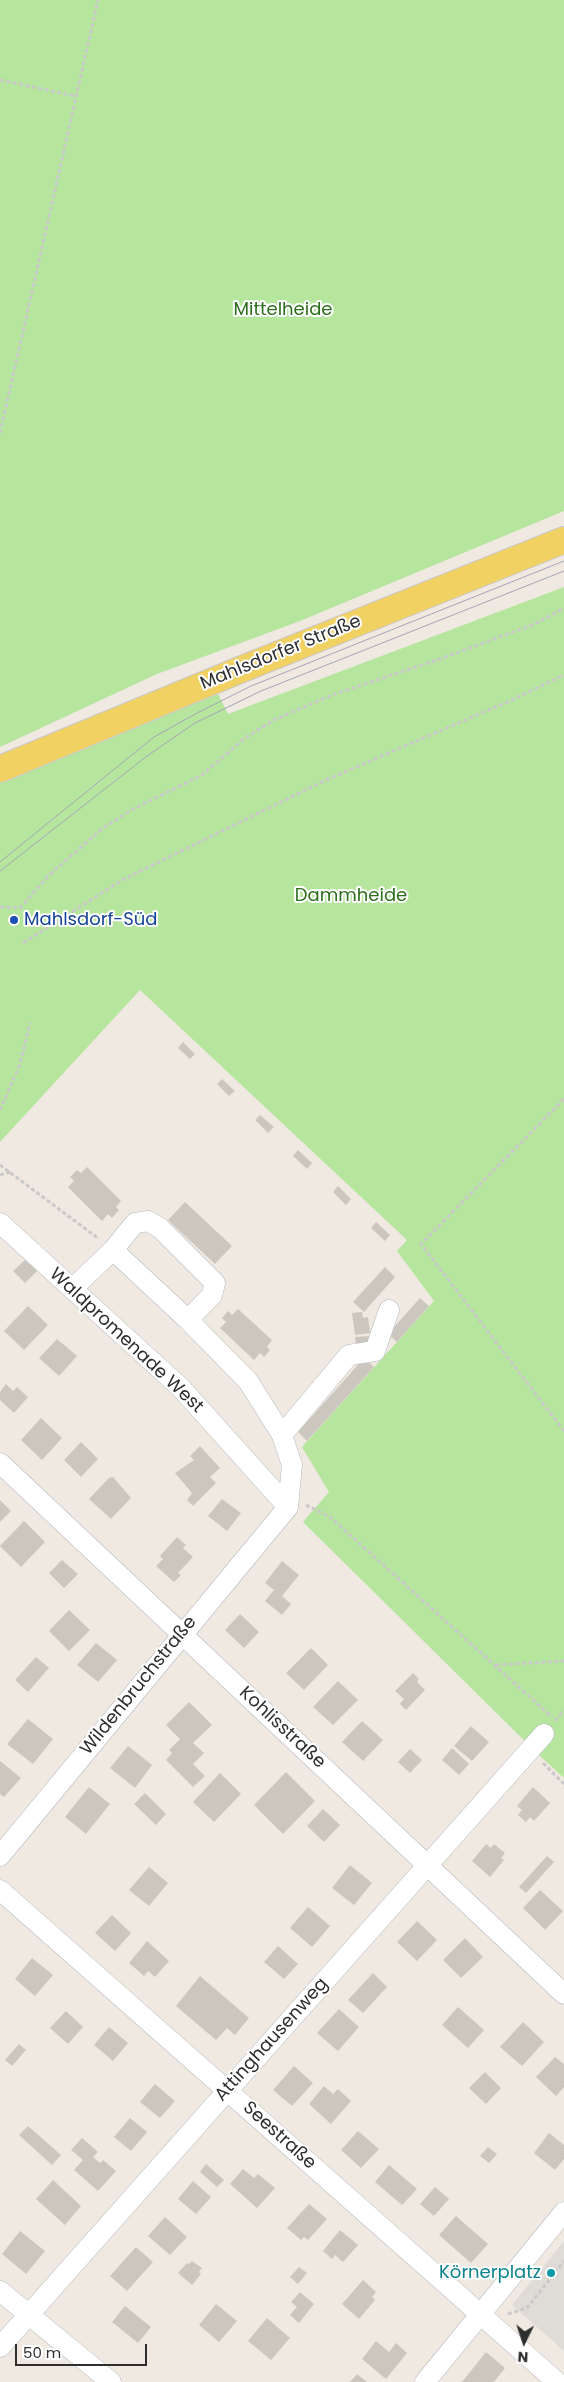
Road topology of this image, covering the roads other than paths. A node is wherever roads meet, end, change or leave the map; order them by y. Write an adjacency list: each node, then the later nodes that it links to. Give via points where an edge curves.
1 (564, 540): 2 (main road, Mahlsdorfer Straße)
2 (0, 769)
3 (0, 1223): 5 (street, Waldpromenade West)
4 (113, 1250): 5 (street); 7 (street); 7 (street, via 135,1223 148,1221 160,1228 215,1283 212,1295)
5 (72, 1289): 10 (street, Waldpromenade West, via 181,1388)
6 (389, 1310): 8 (street, via 374,1351 349,1355)
7 (188, 1320): 8 (street, via 248,1381)
8 (282, 1435): 10 (street, via 292,1465)
9 (0, 1463): 11 (street, Kohlisstraße)
10 (284, 1512): 11 (street, Wildenbruchstraße)
11 (181, 1635): 13 (street, Wildenbruchstraße); 14 (street, Kohlisstraße)
12 (550, 1727): 14 (street, Attinghausenweg)
13 (0, 1856)
14 (428, 1866): 16 (street, Kohlisstraße); 17 (street, Attinghausenweg)
15 (0, 1890): 17 (street, Seestraße)
16 (564, 1994)
17 (227, 2089): 20 (street, Attinghausenweg); 21 (street, Seestraße)
18 (564, 2212): 21 (street)
19 (0, 2290): 20 (street)
20 (29, 2314): 22 (street, Attinghausenweg); 23 (street)
21 (480, 2315): 24 (street); 25 (street, Seestraße)
22 (0, 2347)
23 (111, 2382)
24 (425, 2382)
25 (557, 2382)

